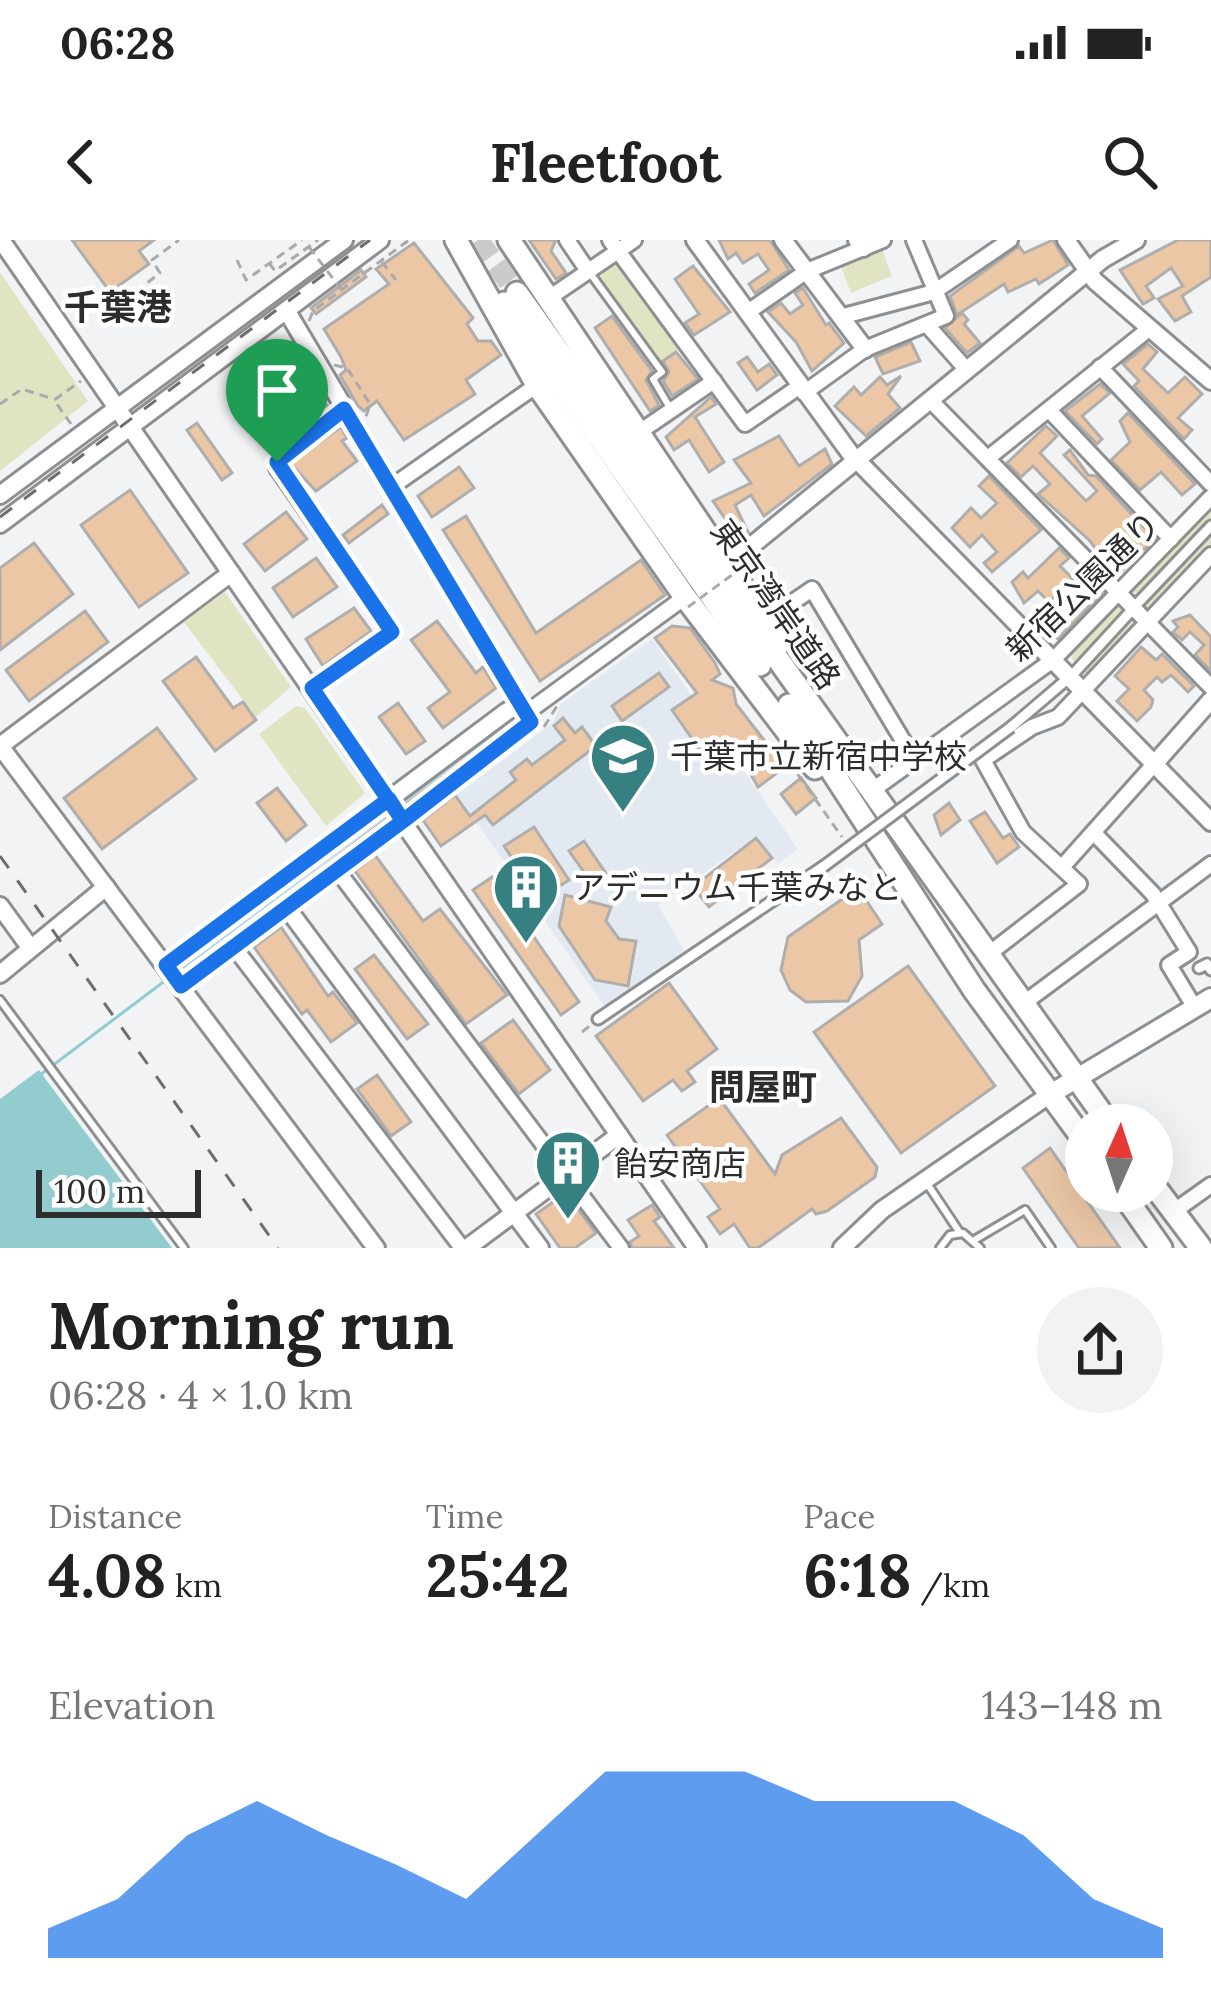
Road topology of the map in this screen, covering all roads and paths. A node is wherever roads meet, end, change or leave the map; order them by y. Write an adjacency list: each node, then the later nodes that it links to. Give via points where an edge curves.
1 (1, 240): 51 (street)
2 (179, 240): 32 (path, via 152,260 160,273)
3 (302, 240): 24 (path)
4 (344, 240): 51 (street)
5 (380, 240): 34 (street)
6 (409, 240): 23 (path)
7 (456, 240): 46 (highway)
8 (509, 240): 31 (highway)
9 (566, 240): 25 (street)
10 (634, 240): 21 (street)
11 (695, 240): 33 (street)
12 (783, 240): 26 (street)
13 (884, 240): 19 (street)
14 (937, 240): 20 (street)
15 (1010, 240): 30 (street)
16 (1066, 240): 27 (street)
17 (1136, 240): 27 (street)
18 (313, 242): 24 (path, via 275,272); 29 (path, bridge)
19 (860, 244): 26 (street)
20 (917, 245): 30 (street)
21 (614, 246): 25 (street); 44 (street)
22 (237, 260): 24 (path, via 247,280)
23 (380, 261): 28 (path); 29 (path)
24 (269, 263)
25 (588, 271): 31 (street); 53 (lane, via 662,372 653,379)
26 (807, 271): 33 (street); 35 (street)
27 (1087, 272): 37 (street); 42 (street)
28 (396, 280)
29 (341, 290): 38 (path, via 314,311)
30 (934, 292): 35 (street); 36 (street, via 946,316)
31 (549, 298): 58 (highway)
32 (112, 310)
33 (748, 312): 47 (street)
34 (288, 314): 52 (street); 57 (street)
35 (840, 317): 39 (street)
36 (928, 326): 39 (street); 42 (street)
37 (1150, 328): 41 (street); 45 (street)
38 (310, 329)
39 (865, 349): 47 (street)
40 (333, 364): 55 (path, via 347,368 370,404)
41 (1100, 368): 54 (street); 61 (street)
42 (966, 369): 49 (street)
43 (81, 381): 48 (path)
44 (714, 381): 47 (street, via 745,424); 53 (street)
45 (1211, 381)
46 (537, 386): 62 (street); 72 (highway)
47 (802, 389): 60 (street)
48 (54, 400): 50 (path, via 22,389); 56 (path)
49 (931, 401): 59 (street); 60 (street)
50 (0, 404)
51 (116, 408): 57 (street); 63 (street)
52 (344, 409): 62 (street); 80 (street, via 280,456 277,468 392,632)
53 (671, 410): 58 (street)
54 (1049, 410): 59 (street); 67 (street)
55 (362, 422)
56 (73, 426)
57 (132, 430): 65 (street); 70 (street)
58 (641, 430): 69 (highway)
59 (988, 458): 71 (street)
60 (858, 461): 69 (street); 75 (street)
61 (1211, 484)
62 (394, 485): 84 (street)
63 (0, 495)
64 (1211, 497): 67 (street, 新宿公園通り)
65 (0, 524)
66 (1211, 526): 76 (street)
67 (1171, 539): 71 (street, 新宿公園通り)
68 (1211, 555): 74 (street, 新宿公園通り)
69 (736, 565): 72 (path, bridge); 73 (highway)
70 (231, 573): 80 (street); 86 (street)
71 (1120, 593): 74 (street); 75 (street, 新宿公園通り)
72 (687, 602): 84 (street); 99 (highway)
73 (774, 619): 78 (path); 87 (highway); 88 (street, via 812,590)
74 (1148, 622): 79 (street); 81 (street, 新宿公園通り)
75 (1053, 660): 81 (street); 88 (street, 新宿公園通り)
76 (1075, 672)
77 (1065, 681): 111 (street, bridge, via 824,866)
78 (831, 684)
79 (1211, 687)
80 (312, 688): 91 (street)
81 (1084, 692): 89 (street); 96 (street, 新宿公園通り, via 983,760 1023,832)
82 (1211, 700): 89 (street)
83 (560, 701): 85 (path, via 552,721)
84 (529, 711): 91 (street, via 506,712); 92 (street, via 526,729)
85 (533, 735)
86 (0, 746): 98 (street)
87 (845, 756): 90 (highway, 東京湾岸道路); 99 (highway, 東京湾岸道路, via 510,298)
88 (914, 759): 90 (street, 新宿公園通り)
89 (1156, 763): 93 (street); 94 (street)
90 (870, 792): 105 (highway, 東京湾岸道路)
91 (389, 799): 92 (street); 107 (street)
92 (403, 821): 97 (street); 116 (street)
93 (1211, 822)
94 (1094, 833): 96 (street); 100 (street)
95 (1211, 864): 100 (street)
96 (1064, 866): 105 (street, via 1079,884)
97 (337, 870): 102 (street); 117 (street)
98 (106, 887): 103 (street); 107 (street)
99 (906, 888): 113 (highway, 東京湾岸道路)
100 (1158, 903): 109 (street); 110 (street, via 1189,952 1169,965)
101 (0, 906): 103 (street)
102 (286, 908): 104 (street); 122 (street)
103 (29, 946): 106 (street)
104 (235, 947): 107 (street); 128 (street)
105 (990, 953): 109 (highway, 東京湾岸道路)
106 (0, 974)
107 (173, 976): 127 (street)
108 (0, 1000): 126 (lane)
109 (1024, 1003): 112 (highway, 東京湾岸道路)
110 (1203, 1003): 112 (main road)
111 (598, 1019)
112 (1077, 1080): 113 (main road); 114 (highway, 東京湾岸道路)
113 (1049, 1095): 115 (highway, 東京湾岸道路); 118 (street)
114 (1095, 1104)
115 (1065, 1116)
116 (619, 1135): 117 (street); 131 (street)
117 (566, 1174): 122 (street); 130 (street)
118 (926, 1182): 123 (lane); 124 (street)
119 (1211, 1185): 121 (street)
120 (1136, 1212): 134 (highway)
121 (1173, 1212): 135 (highway)
122 (514, 1213): 128 (street); 129 (street)
123 (960, 1233): 125 (lane); 132 (lane)
124 (850, 1244)
125 (978, 1244): 133 (lane, via 1025,1210)
126 (184, 1248)
127 (376, 1248)
128 (465, 1248)
129 (540, 1248)
130 (621, 1248)
131 (697, 1248)
132 (940, 1248)
133 (1051, 1248)
134 (1161, 1248)
135 (1202, 1248)

